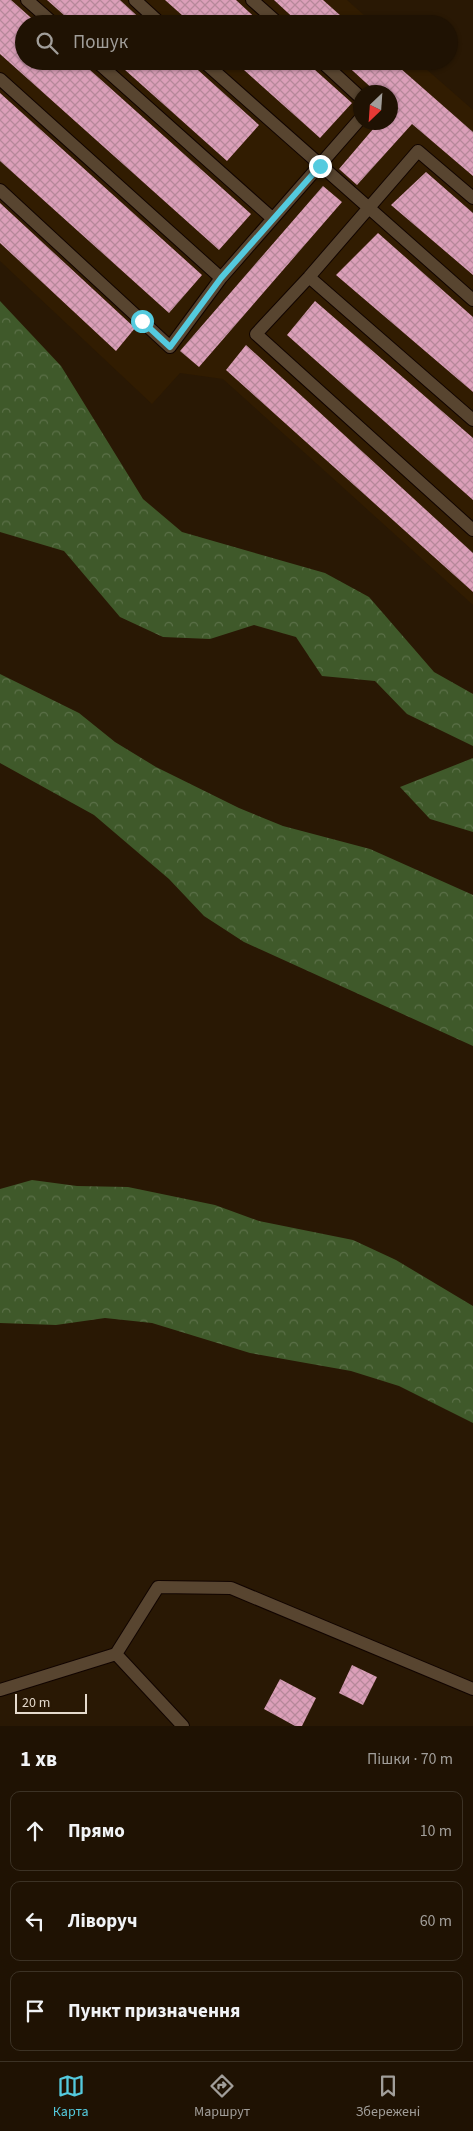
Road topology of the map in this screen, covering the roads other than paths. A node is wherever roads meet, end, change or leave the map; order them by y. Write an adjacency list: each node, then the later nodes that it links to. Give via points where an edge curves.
1 (27, 0): 4 (street)
2 (135, 0): 5 (street)
3 (252, 0): 6 (street)
4 (44, 15)
5 (151, 15)
6 (269, 15)
7 (106, 70): 17 (street)
8 (213, 70): 13 (street)
9 (331, 70): 11 (street)
10 (0, 79): 19 (street)
11 (353, 91)
12 (353, 127): 13 (street)
13 (320, 166): 16 (street); 17 (street)
14 (0, 190): 19 (street, via 170,347)
15 (473, 198): 16 (street, via 418,151)
16 (368, 208): 18 (street); 20 (street)
17 (272, 218): 19 (street)
18 (309, 277): 21 (street); 22 (street, via 256,334)
19 (221, 278)
20 (473, 300)
21 (473, 420)
22 (473, 530)
23 (116, 1654): 24 (street, via 158,1587 231,1588); 25 (street); 26 (street)
24 (473, 1689)
25 (0, 1690)
26 (183, 1726)

